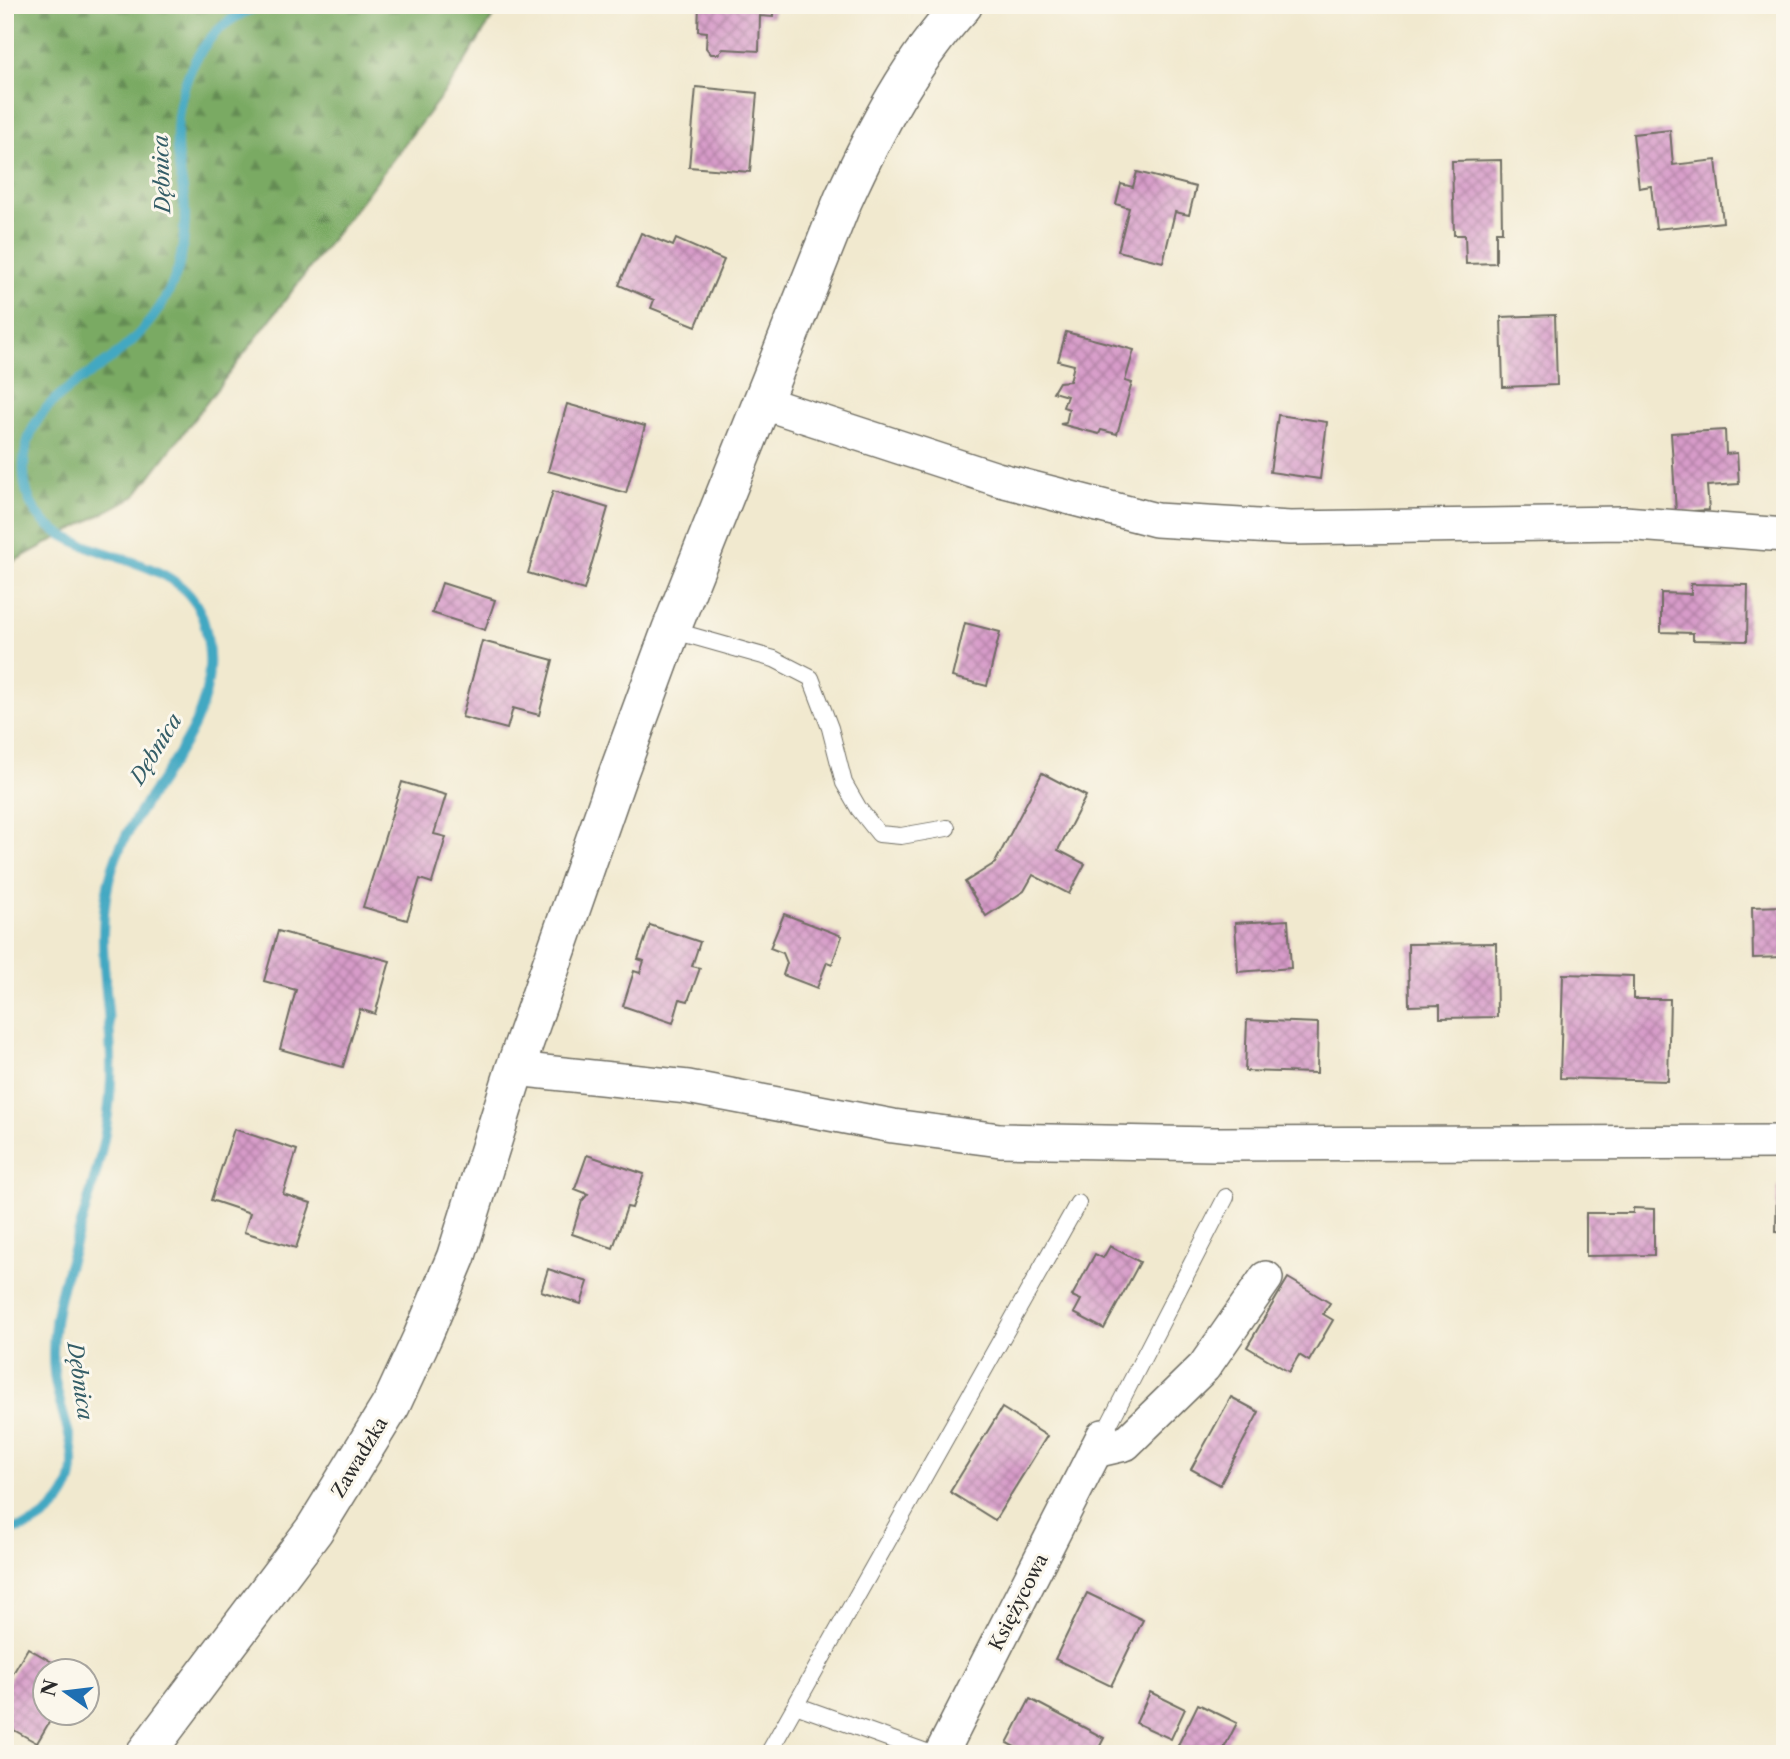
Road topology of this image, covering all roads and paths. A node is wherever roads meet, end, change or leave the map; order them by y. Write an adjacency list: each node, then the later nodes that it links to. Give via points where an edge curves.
1 (963, 5): 2 (street, Zawadzka, via 904,81 872,136)
2 (761, 402): 3 (street, via 997,479 1156,520 1290,528 1624,523); 4 (street, Zawadzka)
3 (1785, 535)
4 (671, 630): 5 (lane, via 774,659 811,678 844,783 879,834 901,836); 6 (street, Zawadzka)
5 (947, 828)
6 (515, 1069): 7 (street, via 688,1087 893,1126 1000,1140); 13 (street, Zawadzka, via 456,1256 391,1405 293,1560)
7 (1785, 1142)
8 (1226, 1197): 11 (lane)
9 (1078, 1203): 12 (lane)
10 (1266, 1278): 11 (street, via 1204,1367 1125,1444)
11 (1099, 1443): 16 (street, Księżycowa)
12 (798, 1706): 14 (lane); 15 (lane)
13 (145, 1754)
14 (768, 1754)
15 (932, 1754)
16 (941, 1754)

